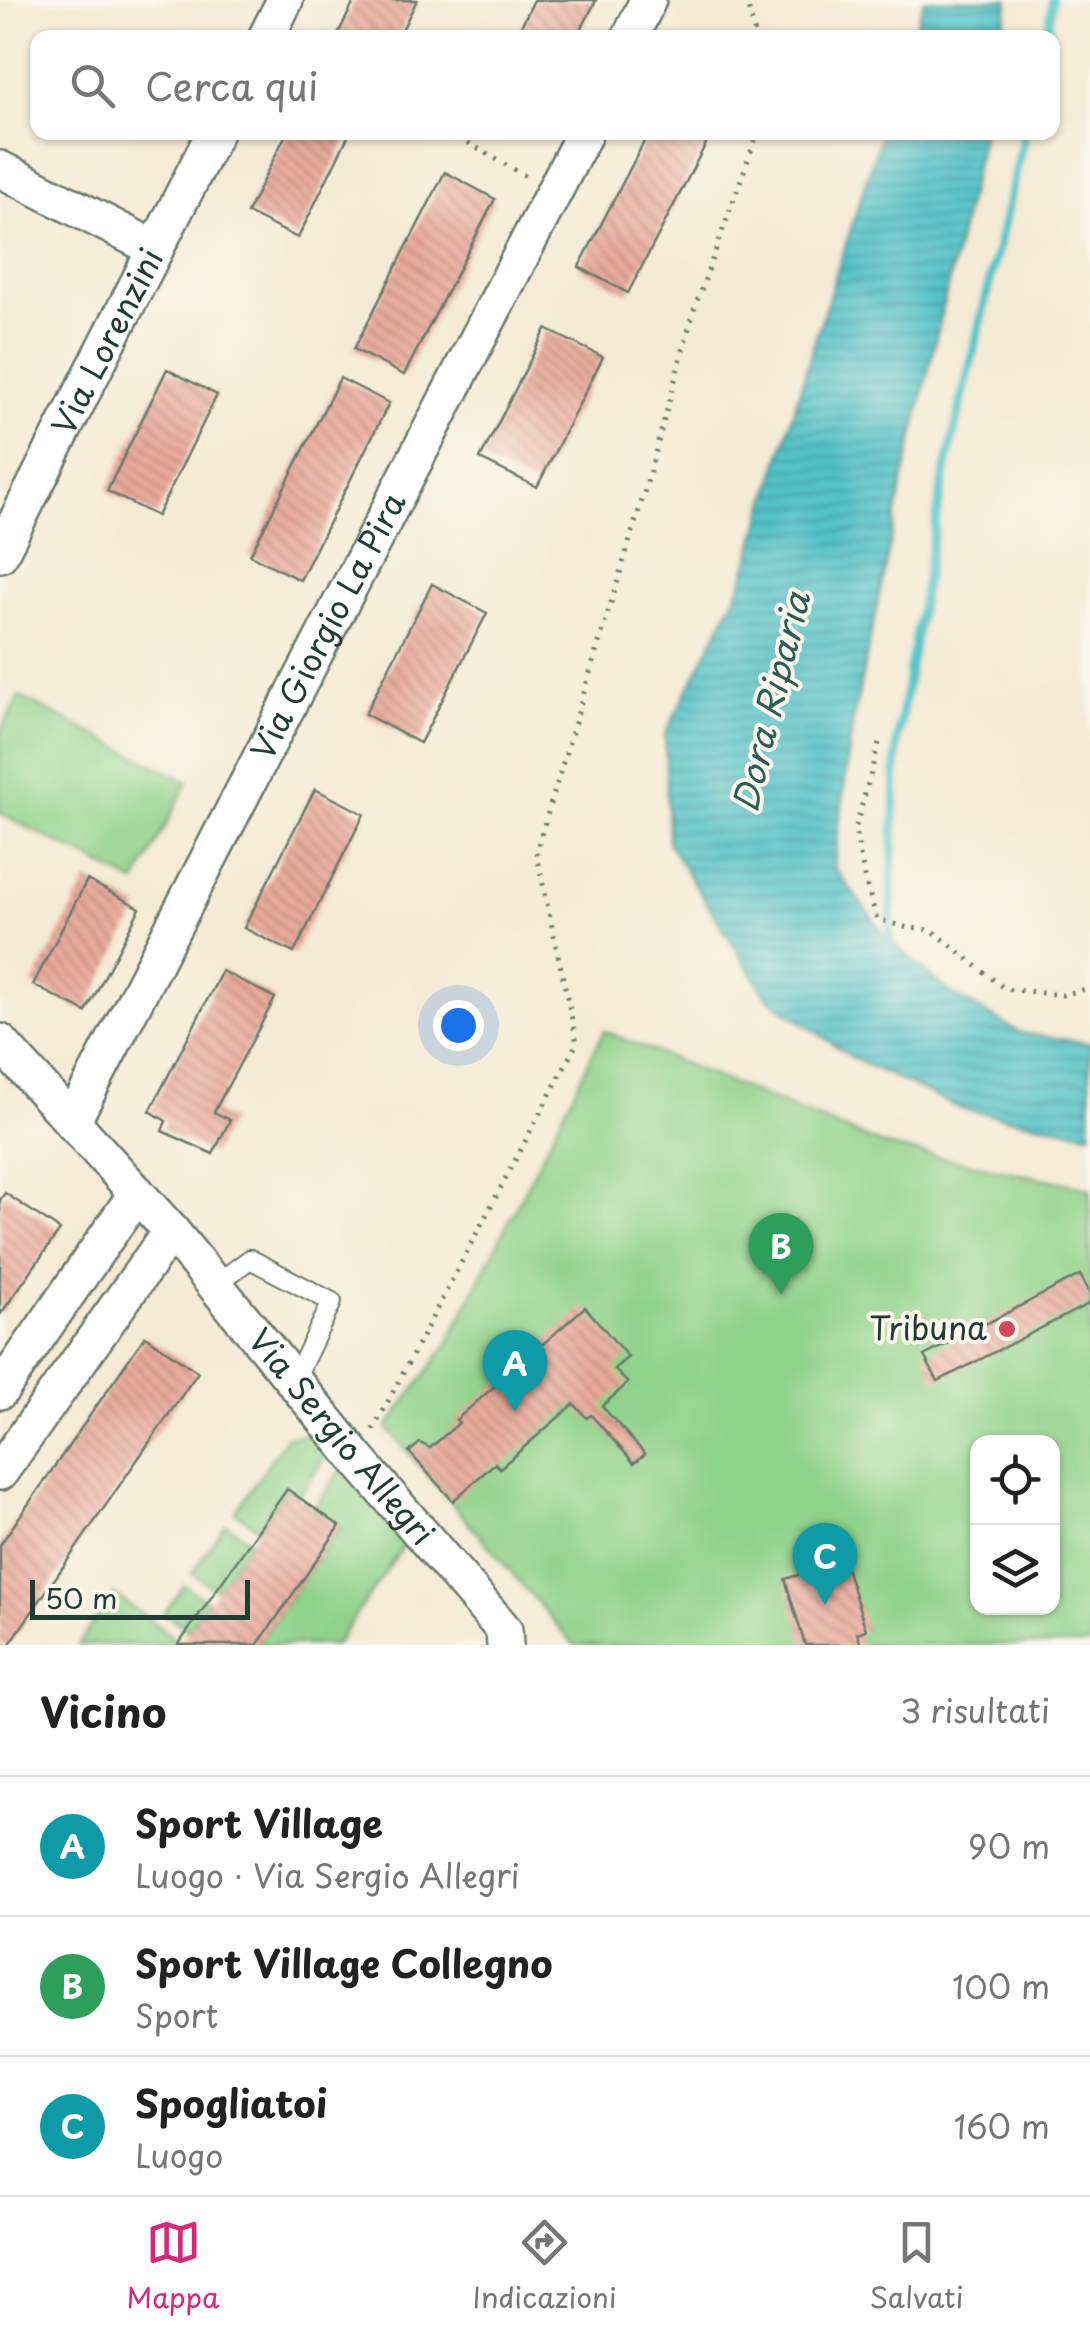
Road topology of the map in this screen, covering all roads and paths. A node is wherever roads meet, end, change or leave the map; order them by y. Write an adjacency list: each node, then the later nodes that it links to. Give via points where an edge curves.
1 (286, 0): 4 (street)
2 (648, 0): 5 (street)
3 (746, 0): 6 (path)
4 (270, 30)
5 (634, 30)
6 (754, 30)
7 (211, 140): 13 (street, Via Lorenzini)
8 (464, 140): 12 (path)
9 (581, 140): 12 (street, Via Giorgio La Pira)
10 (755, 140): 24 (path, via 694,310 536,852 577,1043)
11 (0, 169): 13 (street)
12 (556, 194): 18 (street, Via Giorgio La Pira)
13 (154, 248): 14 (street, Via Lorenzini)
14 (0, 554)
15 (879, 743): 16 (path, via 856,830 877,919 932,930 1005,989 1062,995)
16 (1090, 988)
17 (0, 1042): 18 (street, Via Sergio Allegri)
18 (72, 1122): 19 (street, Via Sergio Allegri)
19 (137, 1193): 20 (street, Via Sergio Allegri); 23 (street)
20 (171, 1231): 21 (street, Via Sergio Allegri); 25 (street)
21 (215, 1285): 22 (street, Via Sergio Allegri); 22 (lane, via 250,1259 332,1302)
22 (294, 1381): 24 (street, Via Sergio Allegri)
23 (0, 1391)
24 (358, 1460): 26 (street, Via Sergio Allegri, via 504,1630)
25 (0, 1472)
26 (504, 1645)

